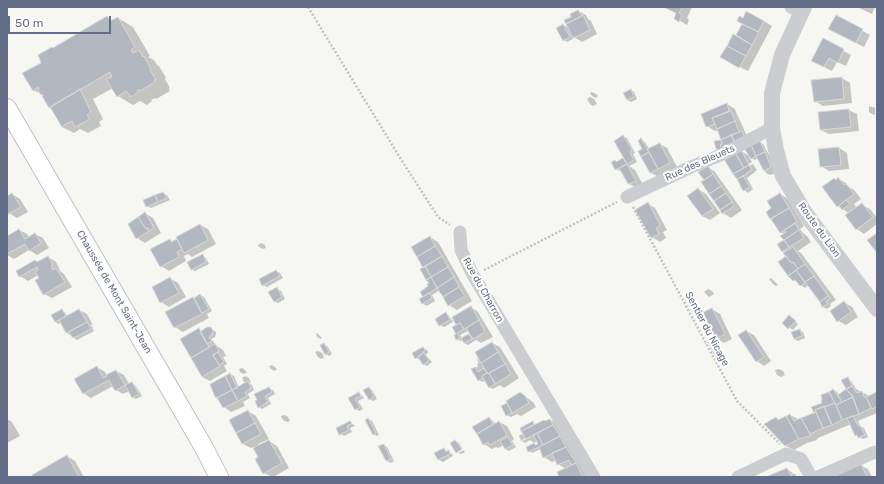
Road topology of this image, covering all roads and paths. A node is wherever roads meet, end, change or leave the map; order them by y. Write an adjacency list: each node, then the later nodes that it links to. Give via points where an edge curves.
1 (308, 7): 6 (path, via 438,217)
2 (799, 9): 4 (street, Route du Lion, via 782,55 772,93)
3 (7, 108): 11 (main road, Chaussée de Mont Saint-Jean)
4 (772, 128): 5 (street, Rue des Bleuets, via 723,154 691,166); 8 (street, Route du Lion, via 784,176 801,207)
5 (627, 197): 7 (path); 10 (path, Sentier du Nicage, via 736,401)
6 (460, 232): 7 (street, Rue du Charron, via 461,250)
7 (473, 275): 12 (street, Rue du Charron)
8 (877, 308)
9 (875, 452): 15 (street)
10 (788, 455): 13 (street); 14 (street, via 801,460)
11 (219, 477)
12 (594, 477)
13 (738, 477)
14 (811, 477)
15 (818, 477)

